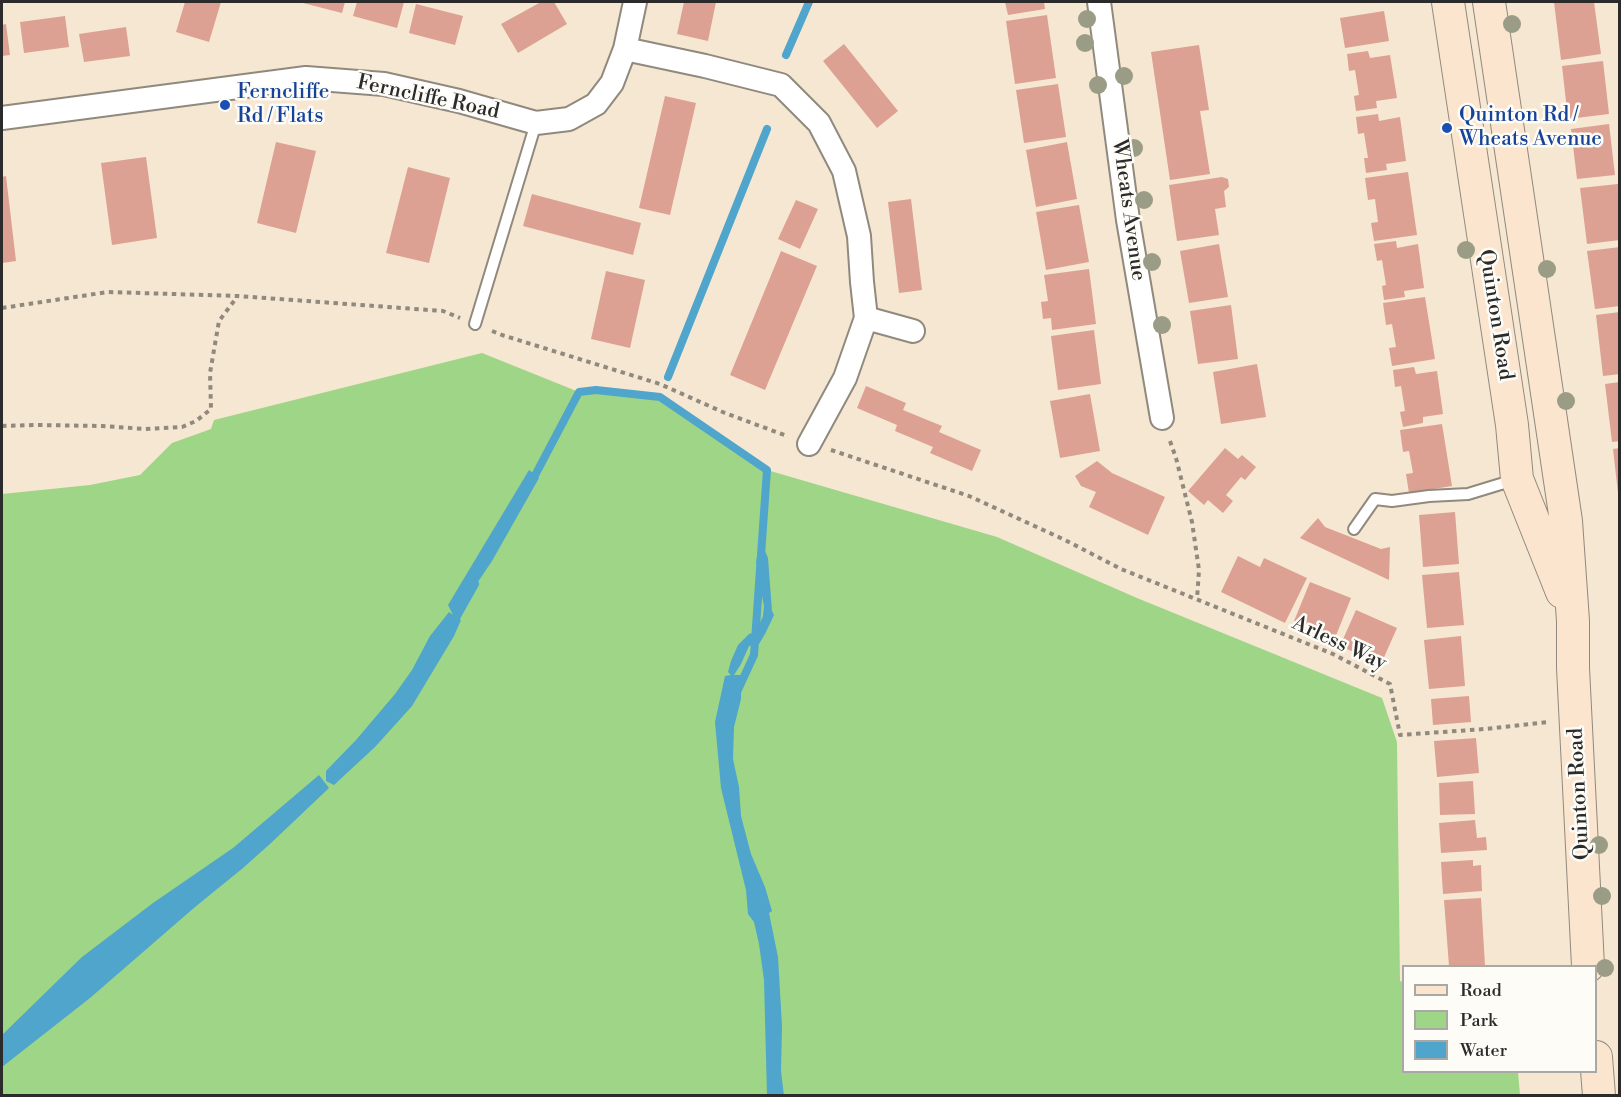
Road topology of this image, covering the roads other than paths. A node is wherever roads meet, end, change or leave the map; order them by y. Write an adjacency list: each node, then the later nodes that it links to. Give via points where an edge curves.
1 (635, 2): 5 (street, Ferncliffe Road)
2 (1099, 2): 11 (street, Wheats Avenue, via 1128,220)
3 (1448, 2): 13 (street, Quinton Road)
4 (1489, 2): 15 (street, Quinton Road, via 1566,521)
5 (625, 49): 7 (street, Ferncliffe Road, via 612,83 596,104 569,119); 8 (street, via 781,86 819,123 844,171 859,236)
6 (2, 118): 7 (street, Ferncliffe Road, via 306,78 384,84)
7 (536, 123): 9 (lane)
8 (866, 318): 10 (street); 12 (street, via 845,378)
9 (475, 324)
10 (913, 331)
11 (1162, 418)
12 (809, 444)
13 (1517, 479): 14 (lane, via 1468,494 1375,499); 15 (street, Quinton Road)
14 (1354, 529)
15 (1573, 621): 16 (street, Quinton Road)
16 (1588, 965)
17 (1597, 1070): 18 (street)
18 (1599, 1095)

